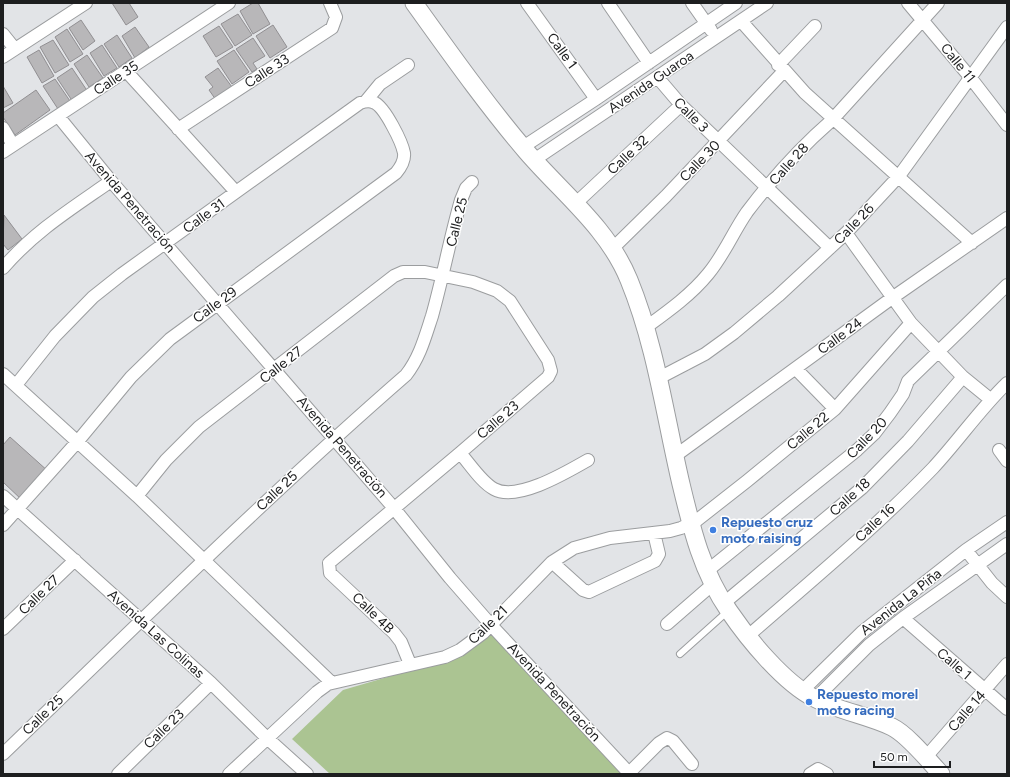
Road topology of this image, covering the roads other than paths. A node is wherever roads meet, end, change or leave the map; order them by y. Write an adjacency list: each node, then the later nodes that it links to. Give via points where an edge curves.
1 (86, 3): 19 (street)
2 (229, 3): 24 (street, Calle 35)
3 (330, 3): 34 (street, Calle 33, via 336,17 332,28)
4 (414, 3): 37 (main road)
5 (527, 3): 27 (street, Calle 1)
6 (608, 3): 21 (street)
7 (692, 3): 14 (street)
8 (736, 3): 14 (street, Avenida Guaroa)
9 (767, 3): 13 (street, Avenida Guaroa)
10 (908, 3): 12 (street, Calle 11)
11 (938, 3): 12 (street, Calle 28)
12 (923, 20): 25 (street, Calle 11); 31 (street, Calle 28)
13 (741, 21): 18 (street, Avenida Guaroa); 23 (street)
14 (707, 24): 18 (street); 21 (street, Avenida Guaroa)
15 (815, 26): 23 (street, Calle 30)
16 (1007, 27): 25 (street, Calle 26)
17 (3, 34): 19 (street)
18 (716, 37): 26 (street, Avenida Guaroa)
19 (15, 49): 20 (street)
20 (3, 57)
21 (649, 63): 27 (street, Avenida Guaroa)
22 (408, 65): 28 (street, via 380,84)
23 (781, 68): 31 (street); 35 (street, Calle 30)
24 (126, 71): 30 (street, Calle 35); 34 (street)
25 (970, 77): 32 (street, Calle 11); 40 (street, Calle 26)
26 (658, 78): 29 (street, Calle 3); 39 (street, Avenida Guaroa)
27 (596, 99): 37 (street, Avenida Guaroa)
28 (370, 101): 44 (street, Calle 31, via 360,103); 56 (street, Calle 29, via 382,109 400,142 404,153 400,168)
29 (681, 105): 35 (street, Calle 3); 45 (street, Calle 32)
30 (58, 116): 36 (street, Calle 35); 41 (street, Avenida Penetración)
31 (832, 120): 40 (street); 43 (street, Calle 28)
32 (1007, 125)
33 (3, 128): 36 (street)
34 (178, 129): 44 (street)
35 (718, 142): 43 (street, Calle 3); 50 (street, Calle 30)
36 (13, 145): 38 (street, Calle 35)
37 (523, 147): 39 (main road)
38 (3, 152)
39 (534, 160): 45 (main road)
40 (899, 176): 47 (street, Calle 26); 49 (street)
41 (111, 181): 48 (street, Avenida Penetración); 52 (street, via 47,225)
42 (472, 182): 53 (street, Calle 25, via 461,200)
43 (767, 187): 51 (street, Calle 3); 58 (street, Calle 28, via 707,274)
44 (236, 192): 48 (street, Calle 31)
45 (575, 204): 50 (main road, via 597,226)
46 (1007, 218): 49 (street, Calle 24)
47 (846, 234): 51 (street, Calle 26); 55 (street)
48 (166, 243): 56 (street, Avenida Penetración); 66 (street, Calle 31, via 93,297 55,336)
49 (972, 244): 55 (street, Calle 24)
50 (613, 248): 58 (main road, via 629,280)
51 (830, 248): 64 (street, Calle 26, via 719,345)
52 (3, 268)
53 (444, 276): 61 (street, Calle 27, via 414,270 394,276); 69 (street, Calle 25, via 415,364 406,375); 72 (street, Calle 23, via 473,282 506,297 551,365 548,377)
54 (1007, 285): 59 (street, Calle 20)
55 (892, 298): 57 (street); 60 (street, Calle 24)
56 (218, 304): 61 (street, Avenida Penetración); 70 (street, Calle 29, via 170,339 150,358)
57 (911, 323): 59 (street); 68 (street, Calle 22)
58 (645, 328): 64 (main road)
59 (938, 352): 63 (street); 91 (street, Calle 20, via 908,381 896,405 874,434)
60 (796, 368): 68 (street); 73 (street, Calle 24)
61 (275, 370): 69 (street, Avenida Penetración); 77 (street, Calle 27, via 199,427 166,460)
62 (3, 374): 66 (street)
63 (962, 377): 67 (street); 93 (street, Calle 18, via 908,441 862,488)
64 (659, 378): 73 (main road)
65 (1007, 383): 67 (street, Calle 16)
66 (16, 385): 70 (street)
67 (990, 399): 99 (street, Calle 16, via 934,466 884,516)
68 (834, 409): 81 (street, Calle 22, via 735,491)
69 (333, 438): 78 (street, Avenida Penetración); 87 (street, Calle 25)
70 (78, 441): 77 (street); 79 (street, Calle 29)
71 (999, 450): 75 (street)
72 (460, 453): 74 (street, via 488,485 502,492 535,486); 78 (street, Calle 23)
73 (675, 456): 81 (main road)
74 (588, 460)
75 (1007, 461)
76 (3, 496): 79 (street, Avenida Las Colinas)
77 (137, 496): 87 (street)
78 (393, 507): 90 (street, Calle 23, via 333,558); 97 (street, Avenida Penetración)
79 (18, 510): 82 (street, Calle 29); 86 (street, Avenida Las Colinas)
80 (1007, 522): 85 (street, Avenida La Piña)
81 (690, 524): 83 (street, Calle 21); 91 (main road)
82 (3, 525)
83 (654, 533): 88 (street, Calle 21, via 610,538 581,546 568,550); 88 (street, via 659,554 655,561 589,592 583,590)
84 (1007, 544): 89 (street, Avenida La Piña)
85 (966, 550): 89 (street); 106 (street, Avenida La Piña, via 862,632)
86 (75, 560): 95 (street, Avenida Las Colinas); 98 (street, Calle 27)
87 (203, 561): 95 (street, Calle 25); 103 (street)
88 (552, 562): 97 (street, Calle 21)
89 (978, 566): 92 (street); 94 (street, Avenida La Piña)
90 (328, 568): 101 (street, Calle 4B, via 330,573 398,638)
91 (710, 578): 93 (main road); 96 (street, Calle 20)
92 (1007, 597)
93 (726, 606): 99 (main road); 100 (lane)
94 (903, 618): 105 (street, Calle 1); 106 (street, Avenida La Piña)
95 (141, 620): 104 (street, Avenida Las Colinas); 109 (street, Calle 25)
96 (667, 624)
97 (491, 625): 101 (street, Calle 21, via 474,641 453,654); 116 (street, Avenida Penetración)
98 (3, 629)
99 (748, 636): 106 (main road, via 782,674)
100 (680, 654)
101 (410, 664): 103 (street, Calle 21)
102 (1007, 664): 105 (street, Calle 14)
103 (332, 682): 108 (street, Calle 21, via 316,692)
104 (211, 683): 108 (street, Avenida Las Colinas); 113 (street, Calle 23)
105 (985, 690): 107 (street, Calle 1); 110 (street, Calle 14)
106 (808, 695): 110 (main road, via 890,726)
107 (1007, 708)
108 (267, 738): 114 (street, Calle 21); 115 (street, Avenida Las Colinas)
109 (3, 754)
110 (926, 757): 118 (main road)
111 (692, 764): 116 (street, via 668,738 659,743)
112 (825, 773): 117 (street, via 818,769)
113 (118, 774)
114 (230, 774)
115 (307, 774)
116 (629, 774)
117 (810, 774)
118 (941, 774)

